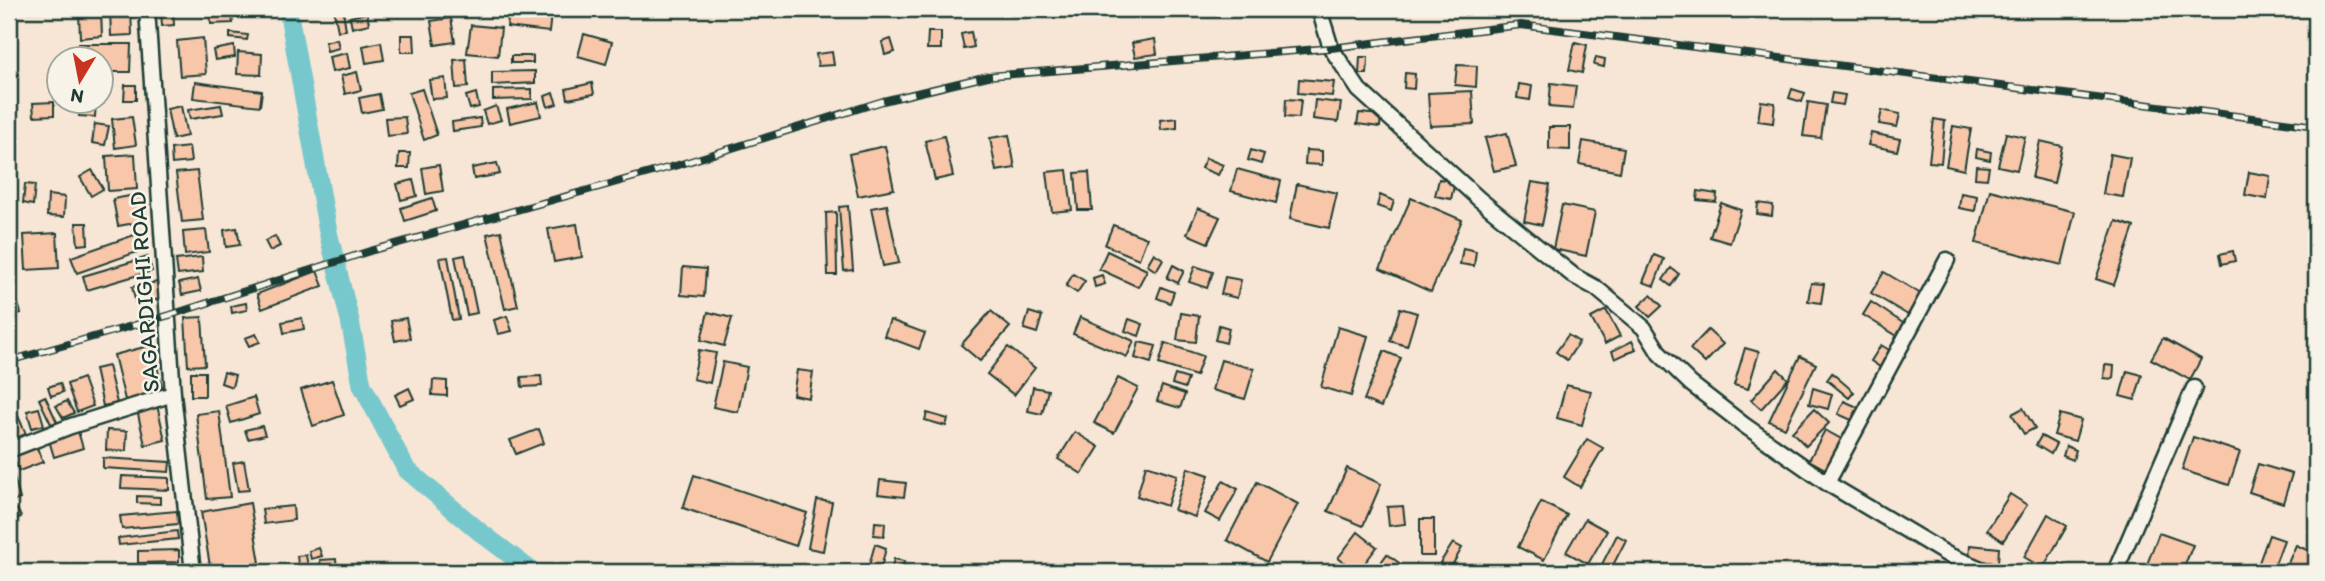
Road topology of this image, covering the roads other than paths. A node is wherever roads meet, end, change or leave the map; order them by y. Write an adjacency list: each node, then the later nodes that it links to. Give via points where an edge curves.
1 (147, 9): 5 (street, SAGARDIGHI ROAD)
2 (1319, 9): 7 (street, via 1331,48 1359,90 1479,199 1644,328 1660,354 1691,384)
3 (1947, 260): 7 (street)
4 (2194, 388): 10 (street)
5 (173, 394): 6 (street); 8 (street, SAGARDIGHI ROAD)
6 (9, 450)
7 (1828, 483): 9 (street, via 1948,555)
8 (193, 572)
9 (1989, 572)
10 (2115, 572)

